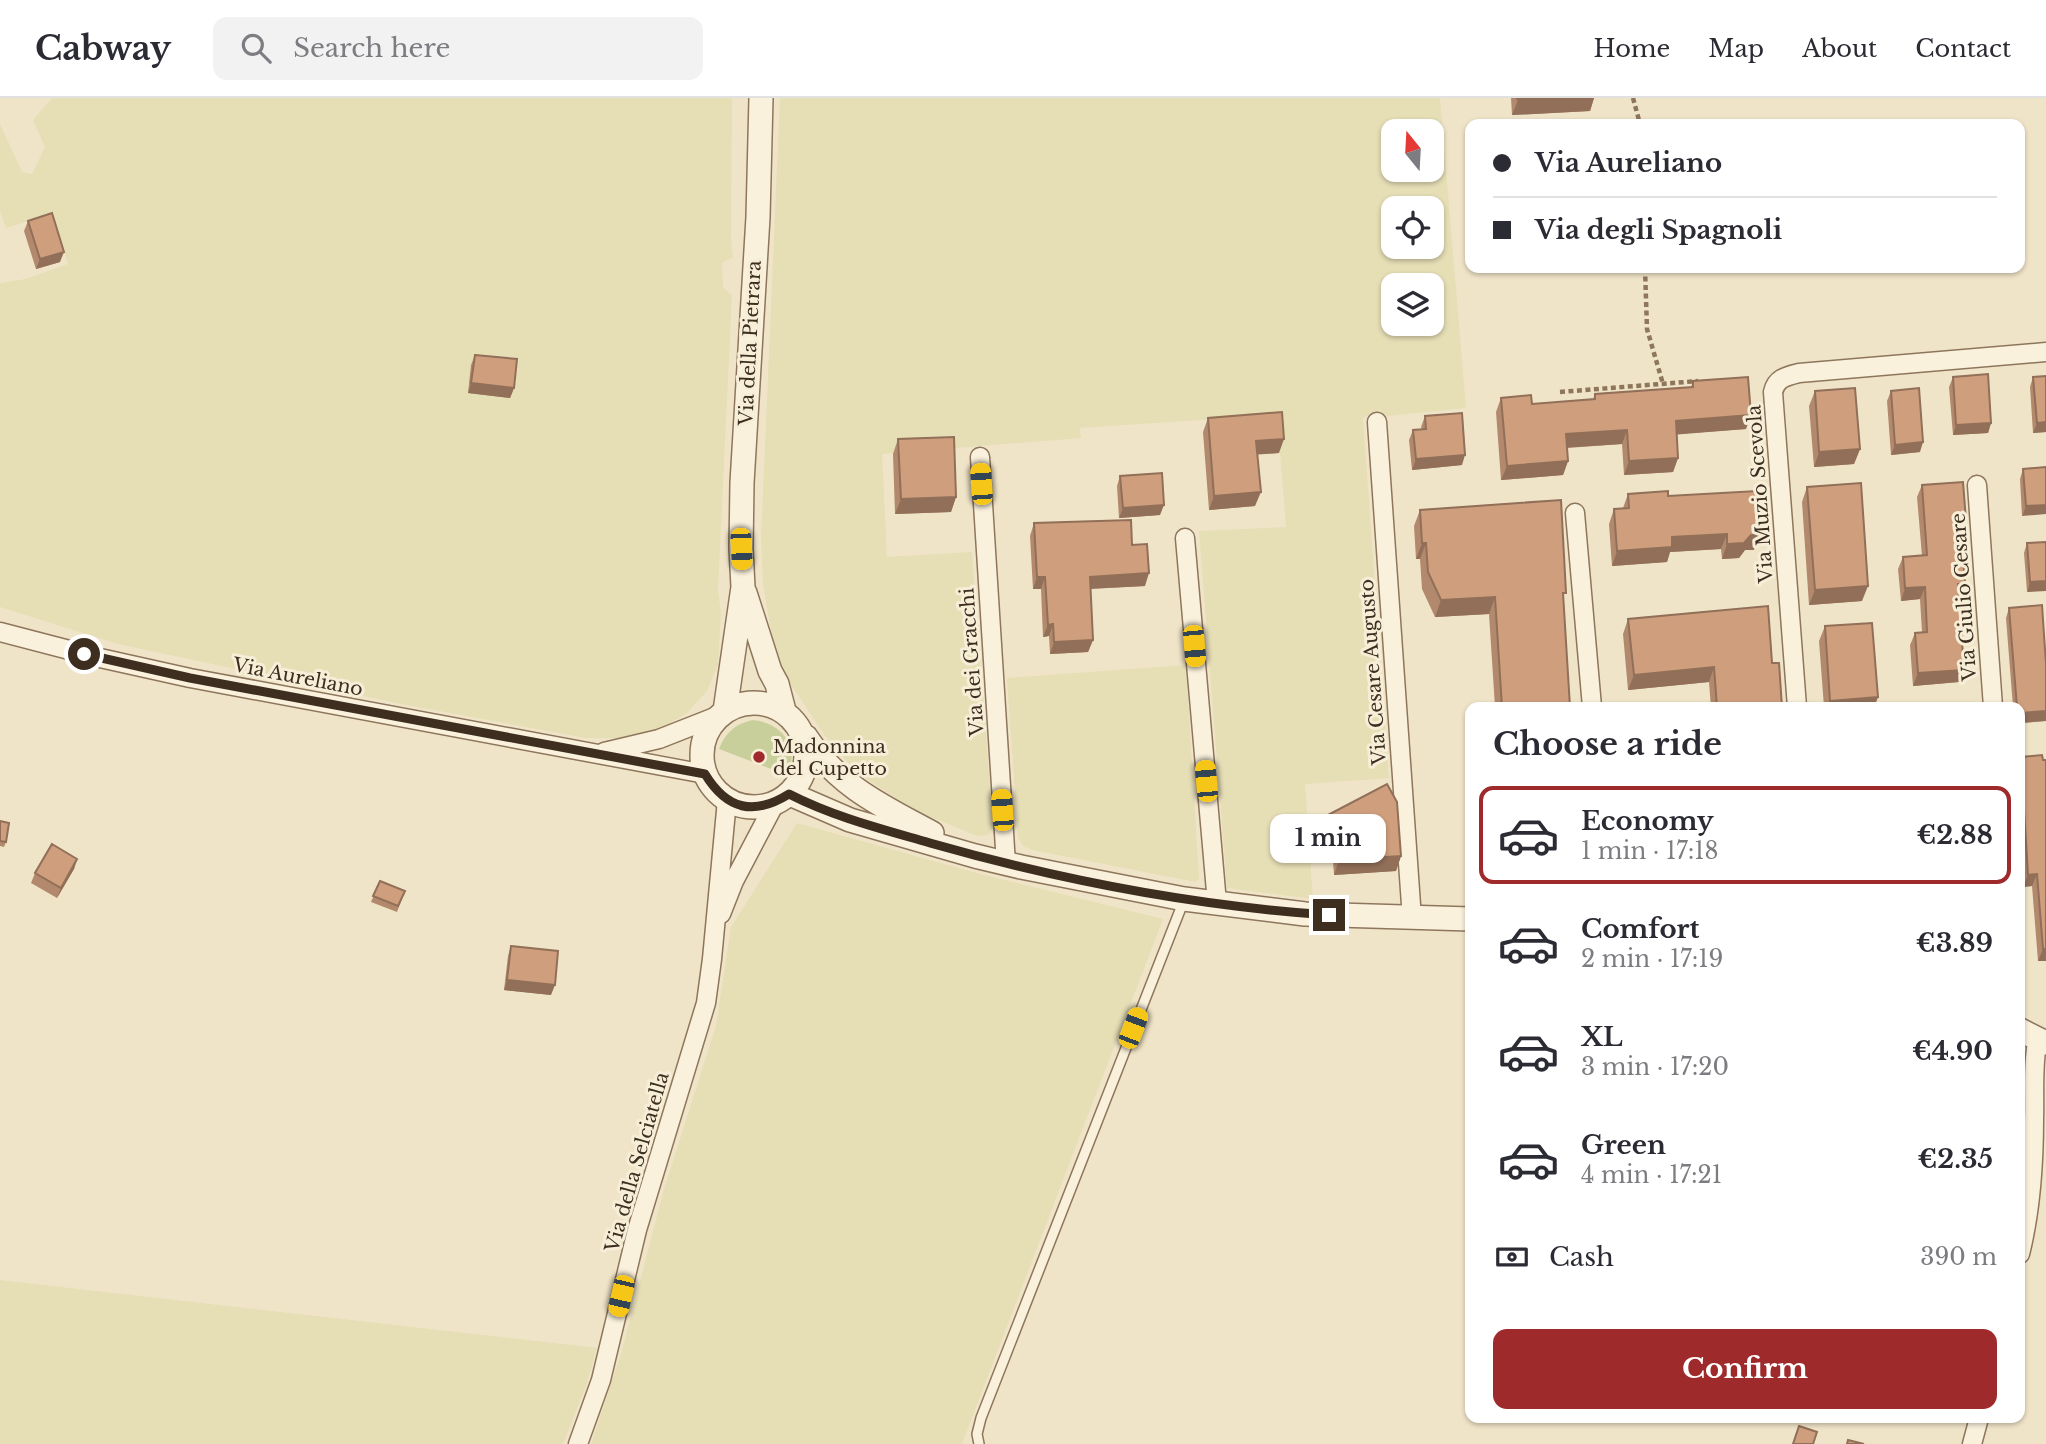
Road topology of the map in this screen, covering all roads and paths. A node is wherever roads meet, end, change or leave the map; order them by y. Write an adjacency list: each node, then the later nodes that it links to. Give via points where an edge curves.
1 (761, 98): 14 (street, Via della Pietrara, via 743,483)
2 (1633, 98): 3 (path)
3 (1639, 119)
4 (1645, 273): 7 (path, via 1647,330)
5 (2046, 352): 17 (street, Via Muzio Scevola, via 1799,373 1777,382 1773,392)
6 (1704, 380): 7 (path)
7 (1663, 384): 8 (path)
8 (1560, 392)
9 (1377, 422): 30 (street, Via Cesare Augusto)
10 (980, 457): 27 (street, Via dei Gracchi)
11 (1977, 485): 18 (street, Via Giulio Cesare)
12 (1575, 513): 16 (street)
13 (1185, 538): 29 (street)
14 (743, 587): 19 (street, Via della Pietrara); 20 (street, Via della Pietrara)
15 (0, 632): 22 (street, Via Aureliano, via 181,676)
16 (1592, 702)
17 (1797, 702)
18 (1993, 702)
19 (784, 711): 20 (street, via 754,702); 21 (street)
20 (722, 713): 22 (street, Via Aureliano, via 659,739); 23 (street, via 711,724 702,749)
21 (802, 731): 24 (street, via 806,765 800,781); 26 (street, via 842,780)
22 (590, 754): 23 (street, Via Aureliano)
23 (705, 774): 25 (street)
24 (782, 798): 25 (street, via 762,807); 26 (street); 32 (street, Via della Selciatella, via 734,881)
25 (727, 800): 32 (street, Via della Selciatella)
26 (975, 856): 27 (street)
27 (1006, 864): 28 (street)
28 (1184, 899): 29 (street); 37 (lane, via 981,1418)
29 (1217, 903): 30 (street, via 1305,914)
30 (1412, 919): 31 (street)
31 (1465, 919)
32 (714, 930): 36 (street, Via della Selciatella, via 701,1021 637,1230 601,1380)
33 (2034, 1037): 34 (street, via 2034,1121)
34 (2025, 1226)
35 (1978, 1423): 38 (street)
36 (578, 1444)
37 (978, 1444)
38 (1972, 1444)

